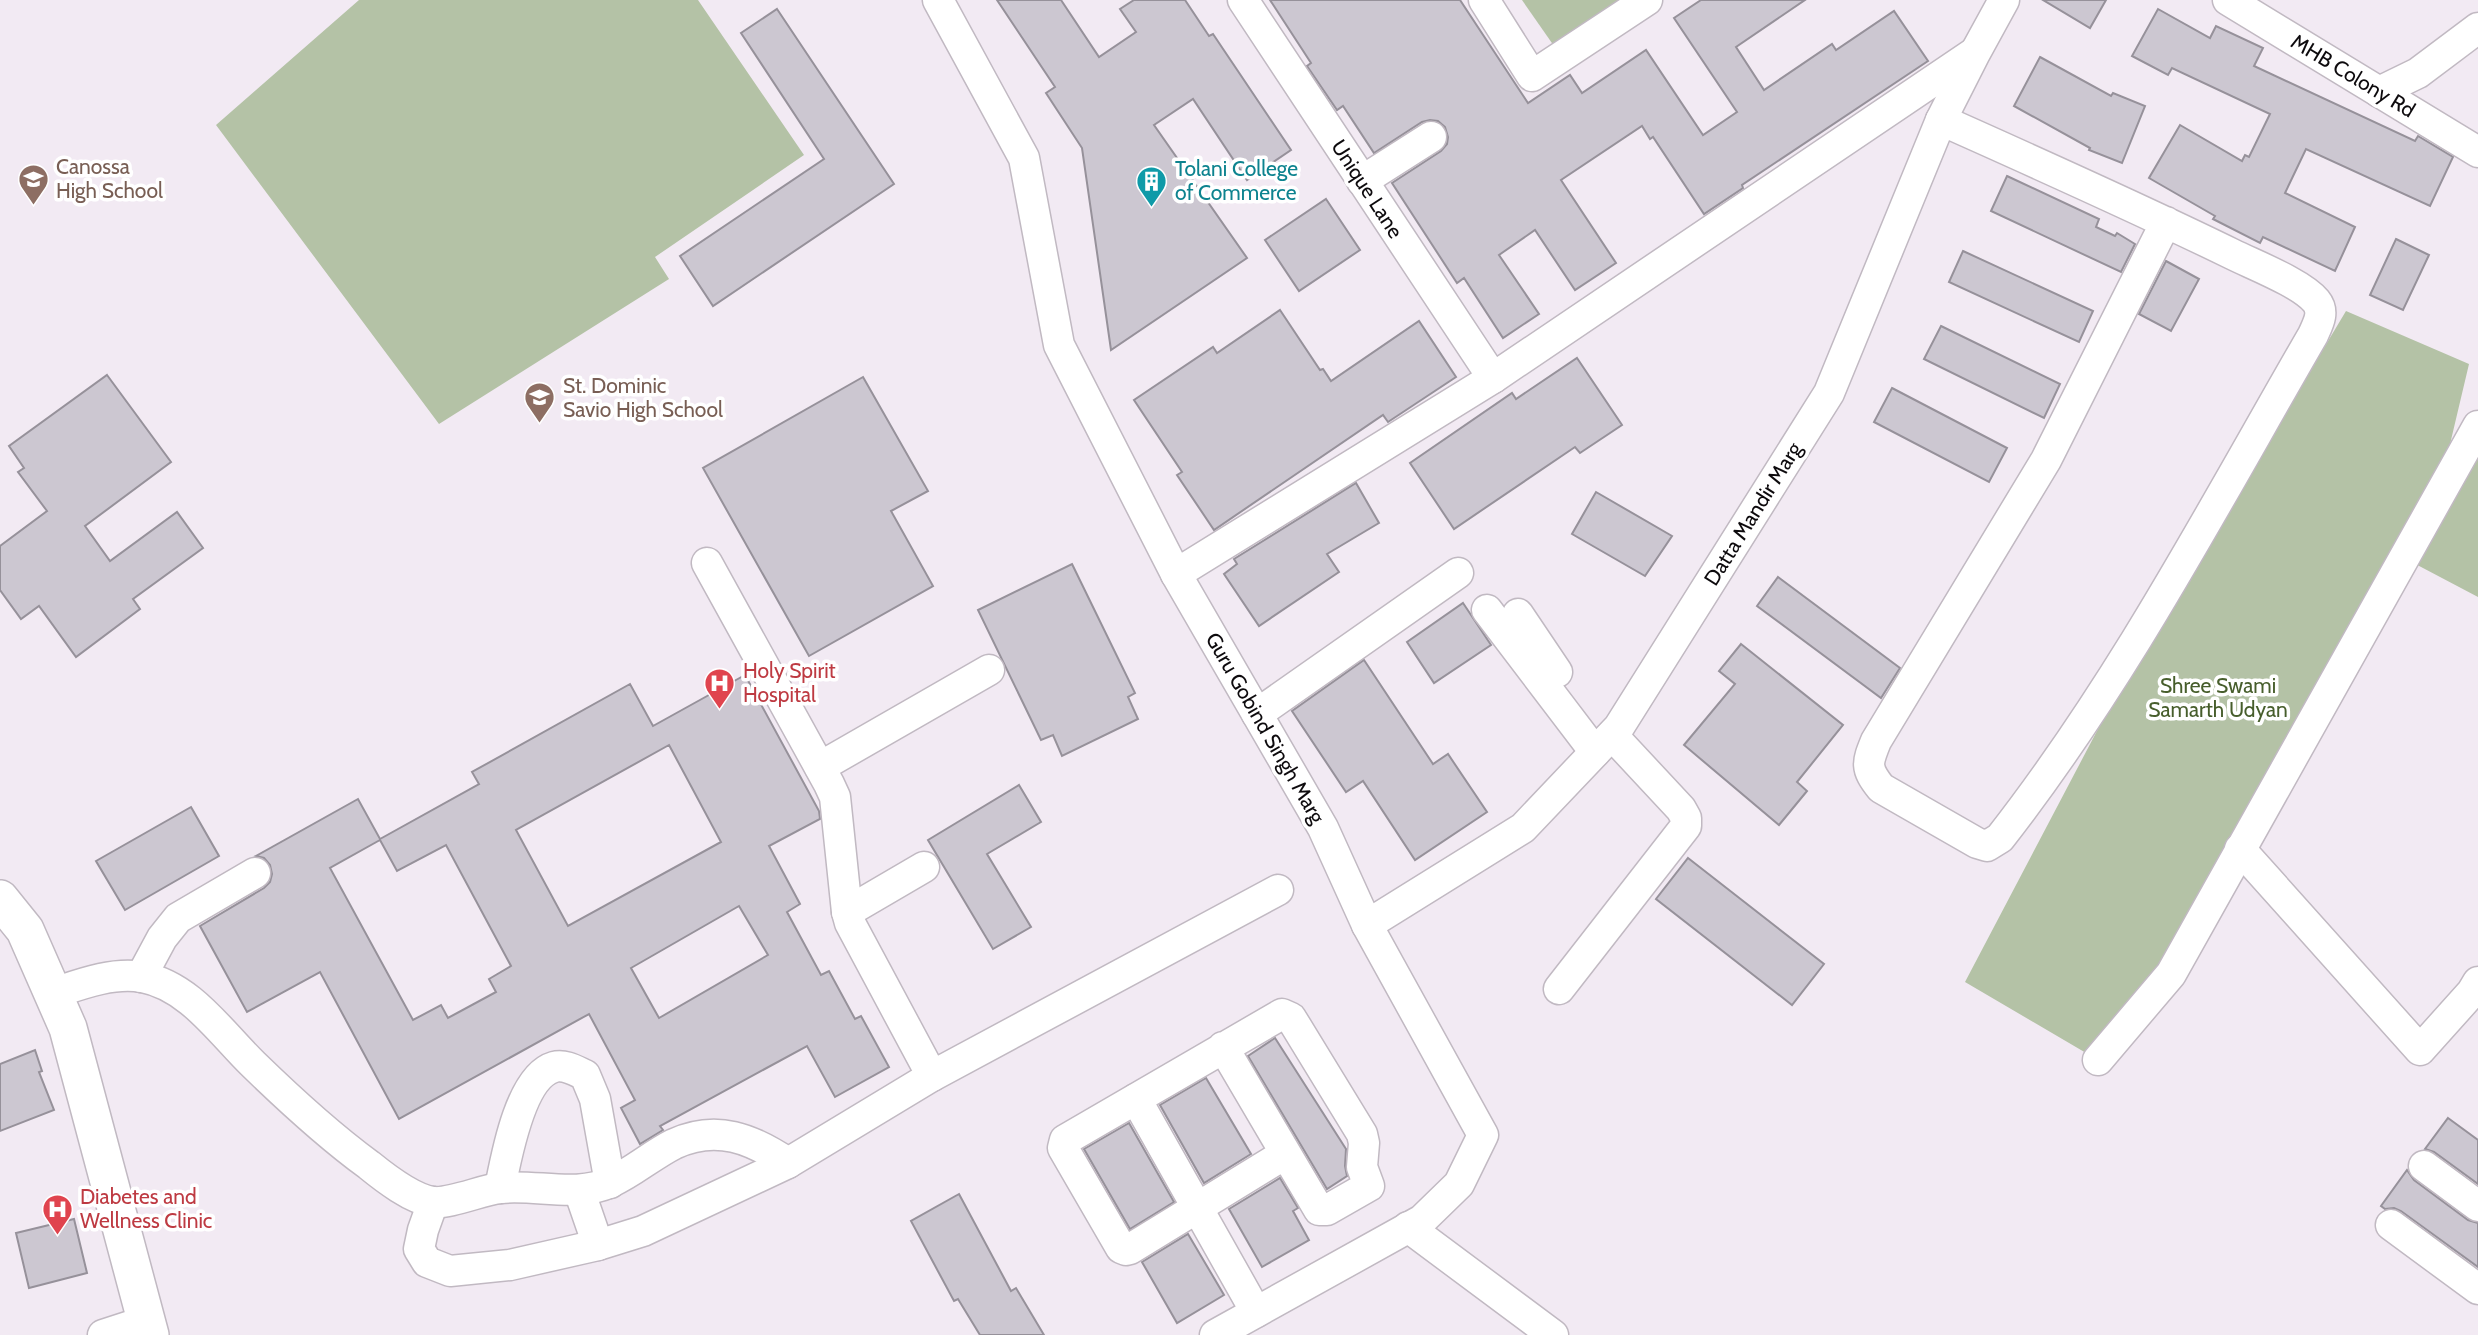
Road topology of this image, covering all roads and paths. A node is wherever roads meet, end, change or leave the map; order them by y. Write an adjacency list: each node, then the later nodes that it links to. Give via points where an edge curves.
1 (938, 0): 19 (street, Guru Gobind Singh Marg, via 1024,158 1059,345)
2 (1243, 0): 13 (street, Unique Lane)
3 (1485, 0): 4 (street, via 1532,76)
4 (1647, 0)
5 (2004, 0): 8 (street, Datta Mandir Marg)
6 (2228, 0): 9 (street, MHB Colony Rd)
7 (2478, 28): 9 (street, via 2418,73)
8 (1975, 52): 10 (street, Datta Mandir Marg); 15 (street)
9 (2379, 92): 12 (street, MHB Colony Rd)
10 (1941, 120): 14 (street); 24 (street, Datta Mandir Marg, via 1829,393 1619,727)
11 (1431, 136): 13 (street)
12 (2478, 152)
13 (1362, 181): 15 (street, Unique Lane)
14 (2166, 222): 14 (street, via 2308,294 2318,303 2320,320 2081,728 2000,838 1987,846 1881,788 1870,774 1868,760 2046,460)
15 (1493, 378): 19 (street)
16 (2478, 426): 26 (street)
17 (707, 564): 25 (street)
18 (1458, 573): 23 (street)
19 (1175, 574): 23 (street, Guru Gobind Singh Marg)
20 (1487, 610): 24 (street)
21 (1518, 614): 24 (street)
22 (989, 670): 25 (street)
23 (1257, 714): 32 (street, Guru Gobind Singh Marg, via 1323,828)
24 (1604, 743): 32 (street, Datta Mandir Marg, via 1523,828); 34 (street, via 1681,809 1686,826)
25 (820, 767): 31 (street, via 835,797)
26 (2240, 849): 35 (street, via 2420,1050); 38 (street, via 2171,974)
27 (923, 867): 31 (street)
28 (255, 873): 33 (street, via 178,918)
29 (1278, 890): 39 (street)
30 (0, 899): 36 (main road, via 25,930)
31 (847, 912): 39 (street)
32 (1367, 925): 51 (street, Guru Gobind Singh Marg, via 1483,1135 1459,1184 1422,1220)
33 (141, 977): 36 (street, via 88,982); 47 (street, via 189,999 351,1152 398,1188)
34 (1559, 989)
35 (2476, 990)
36 (54, 993): 55 (main road, via 68,1028)
37 (1223, 1047): 40 (street); 41 (street); 41 (street, via 1280,1014 1289,1015 1362,1134 1362,1167 1369,1186 1321,1211)
38 (2098, 1060)
39 (932, 1076): 42 (street)
40 (1136, 1099): 49 (street); 49 (street, via 1065,1140 1063,1148 1123,1250)
41 (1285, 1154): 49 (street)
42 (788, 1163): 44 (street, via 759,1144 719,1134 698,1136 674,1144); 52 (street, via 643,1231)
43 (2424, 1166): 48 (street)
44 (610, 1183): 45 (street, via 595,1099 585,1075 553,1067 537,1081 513,1127); 46 (street)
45 (500, 1188): 46 (street); 47 (street)
46 (579, 1190): 52 (street)
47 (433, 1202): 52 (street, via 419,1249 427,1262 450,1271 510,1265)
48 (2478, 1206)
49 (1197, 1208): 54 (street)
50 (2392, 1225): 53 (street)
51 (1408, 1227): 54 (street, Guru Gobind Singh Marg); 58 (street)
52 (598, 1245)
53 (2478, 1289)
54 (1256, 1312): 57 (street, Guru Gobind Singh Marg)
55 (148, 1328): 56 (street)
56 (103, 1335)
57 (1215, 1335)
58 (1553, 1335)

